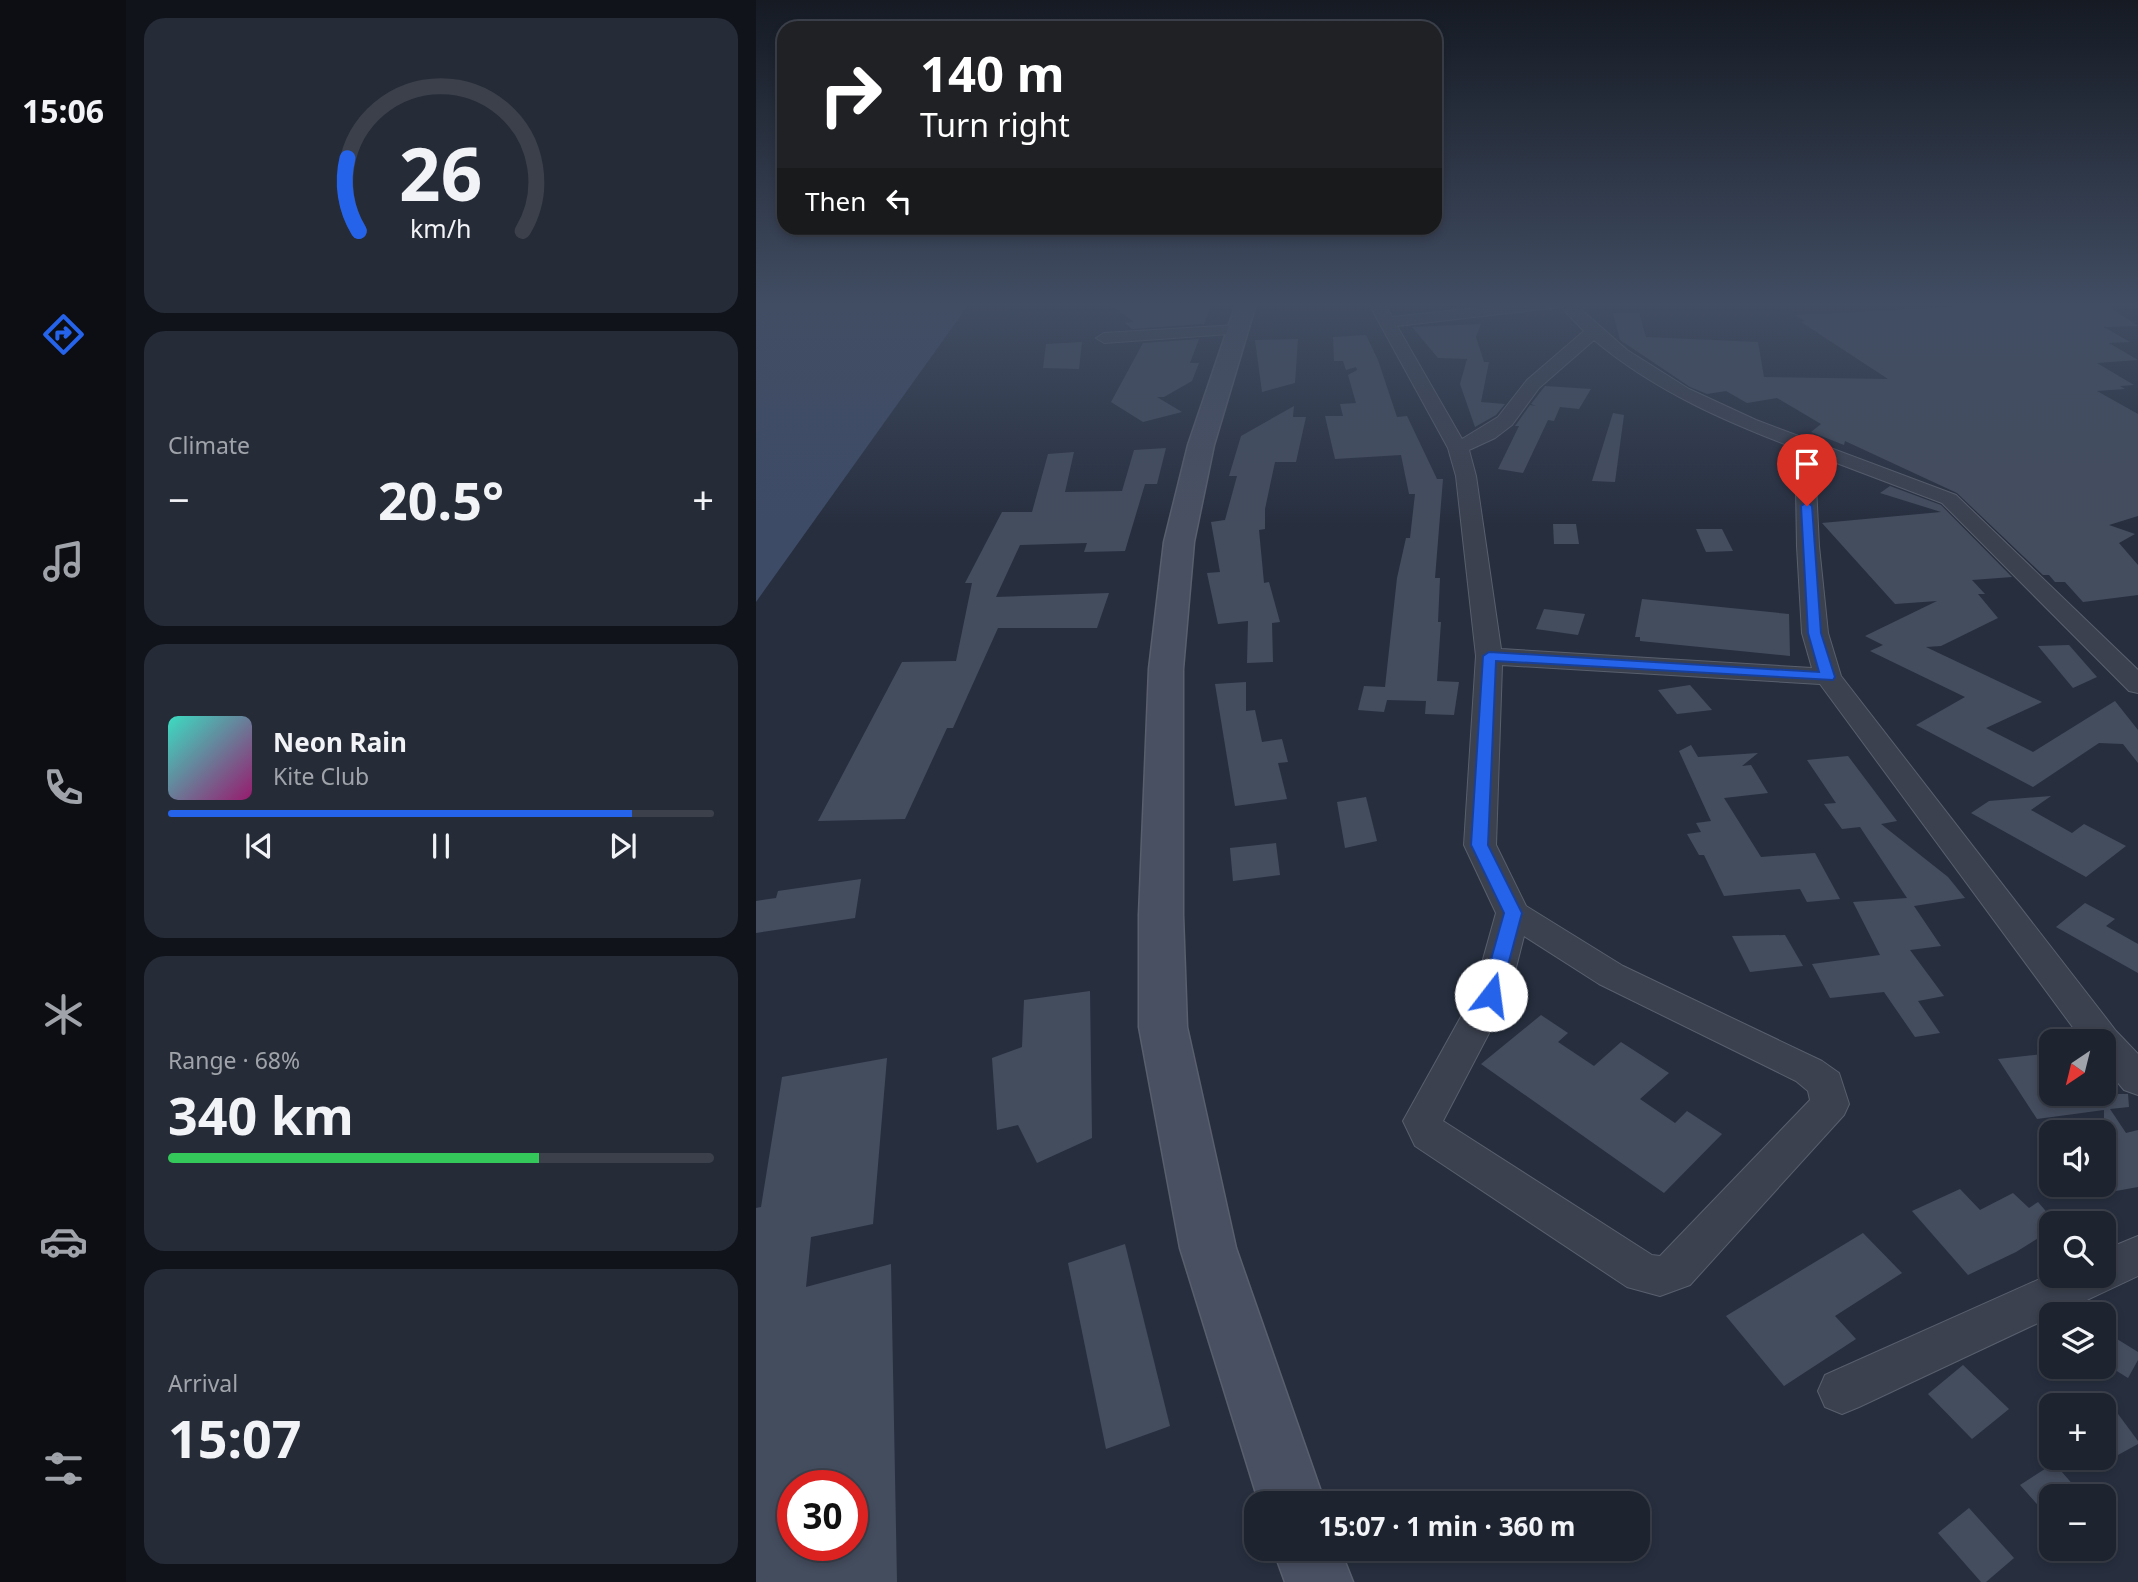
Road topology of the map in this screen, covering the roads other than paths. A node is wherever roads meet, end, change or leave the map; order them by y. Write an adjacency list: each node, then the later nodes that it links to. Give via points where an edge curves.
1 (1223, 378): 18 (street, via 1201,445 1178,555 1166,669 1163,1027 1208,1248)
2 (1418, 378): 5 (street)
3 (1540, 378): 5 (street, via 1505,421)
4 (1657, 378): 6 (street, via 1679,393)
5 (1458, 448): 7 (street, via 1466,476)
6 (1819, 450): 8 (street, via 1806,486 1808,545 1815,633); 9 (street, via 1914,481 1949,499)
7 (1489, 656): 8 (street); 10 (street, via 1480,845)
8 (1828, 677): 11 (street)
9 (2138, 685)
10 (1513, 913): 10 (street, via 1491,995 1423,1121 1429,1135 1643,1273 1660,1276 1675,1271 1830,1104 1825,1084 1809,1071 1611,975)
11 (2094, 1029)
12 (2116, 1055): 13 (street)
13 (2138, 1080)
14 (2138, 1255): 15 (street)
15 (2116, 1265)
16 (2067, 1288): 17 (street)
17 (1842, 1391)
18 (1288, 1491)
19 (1311, 1561): 20 (street)
20 (1319, 1582)

